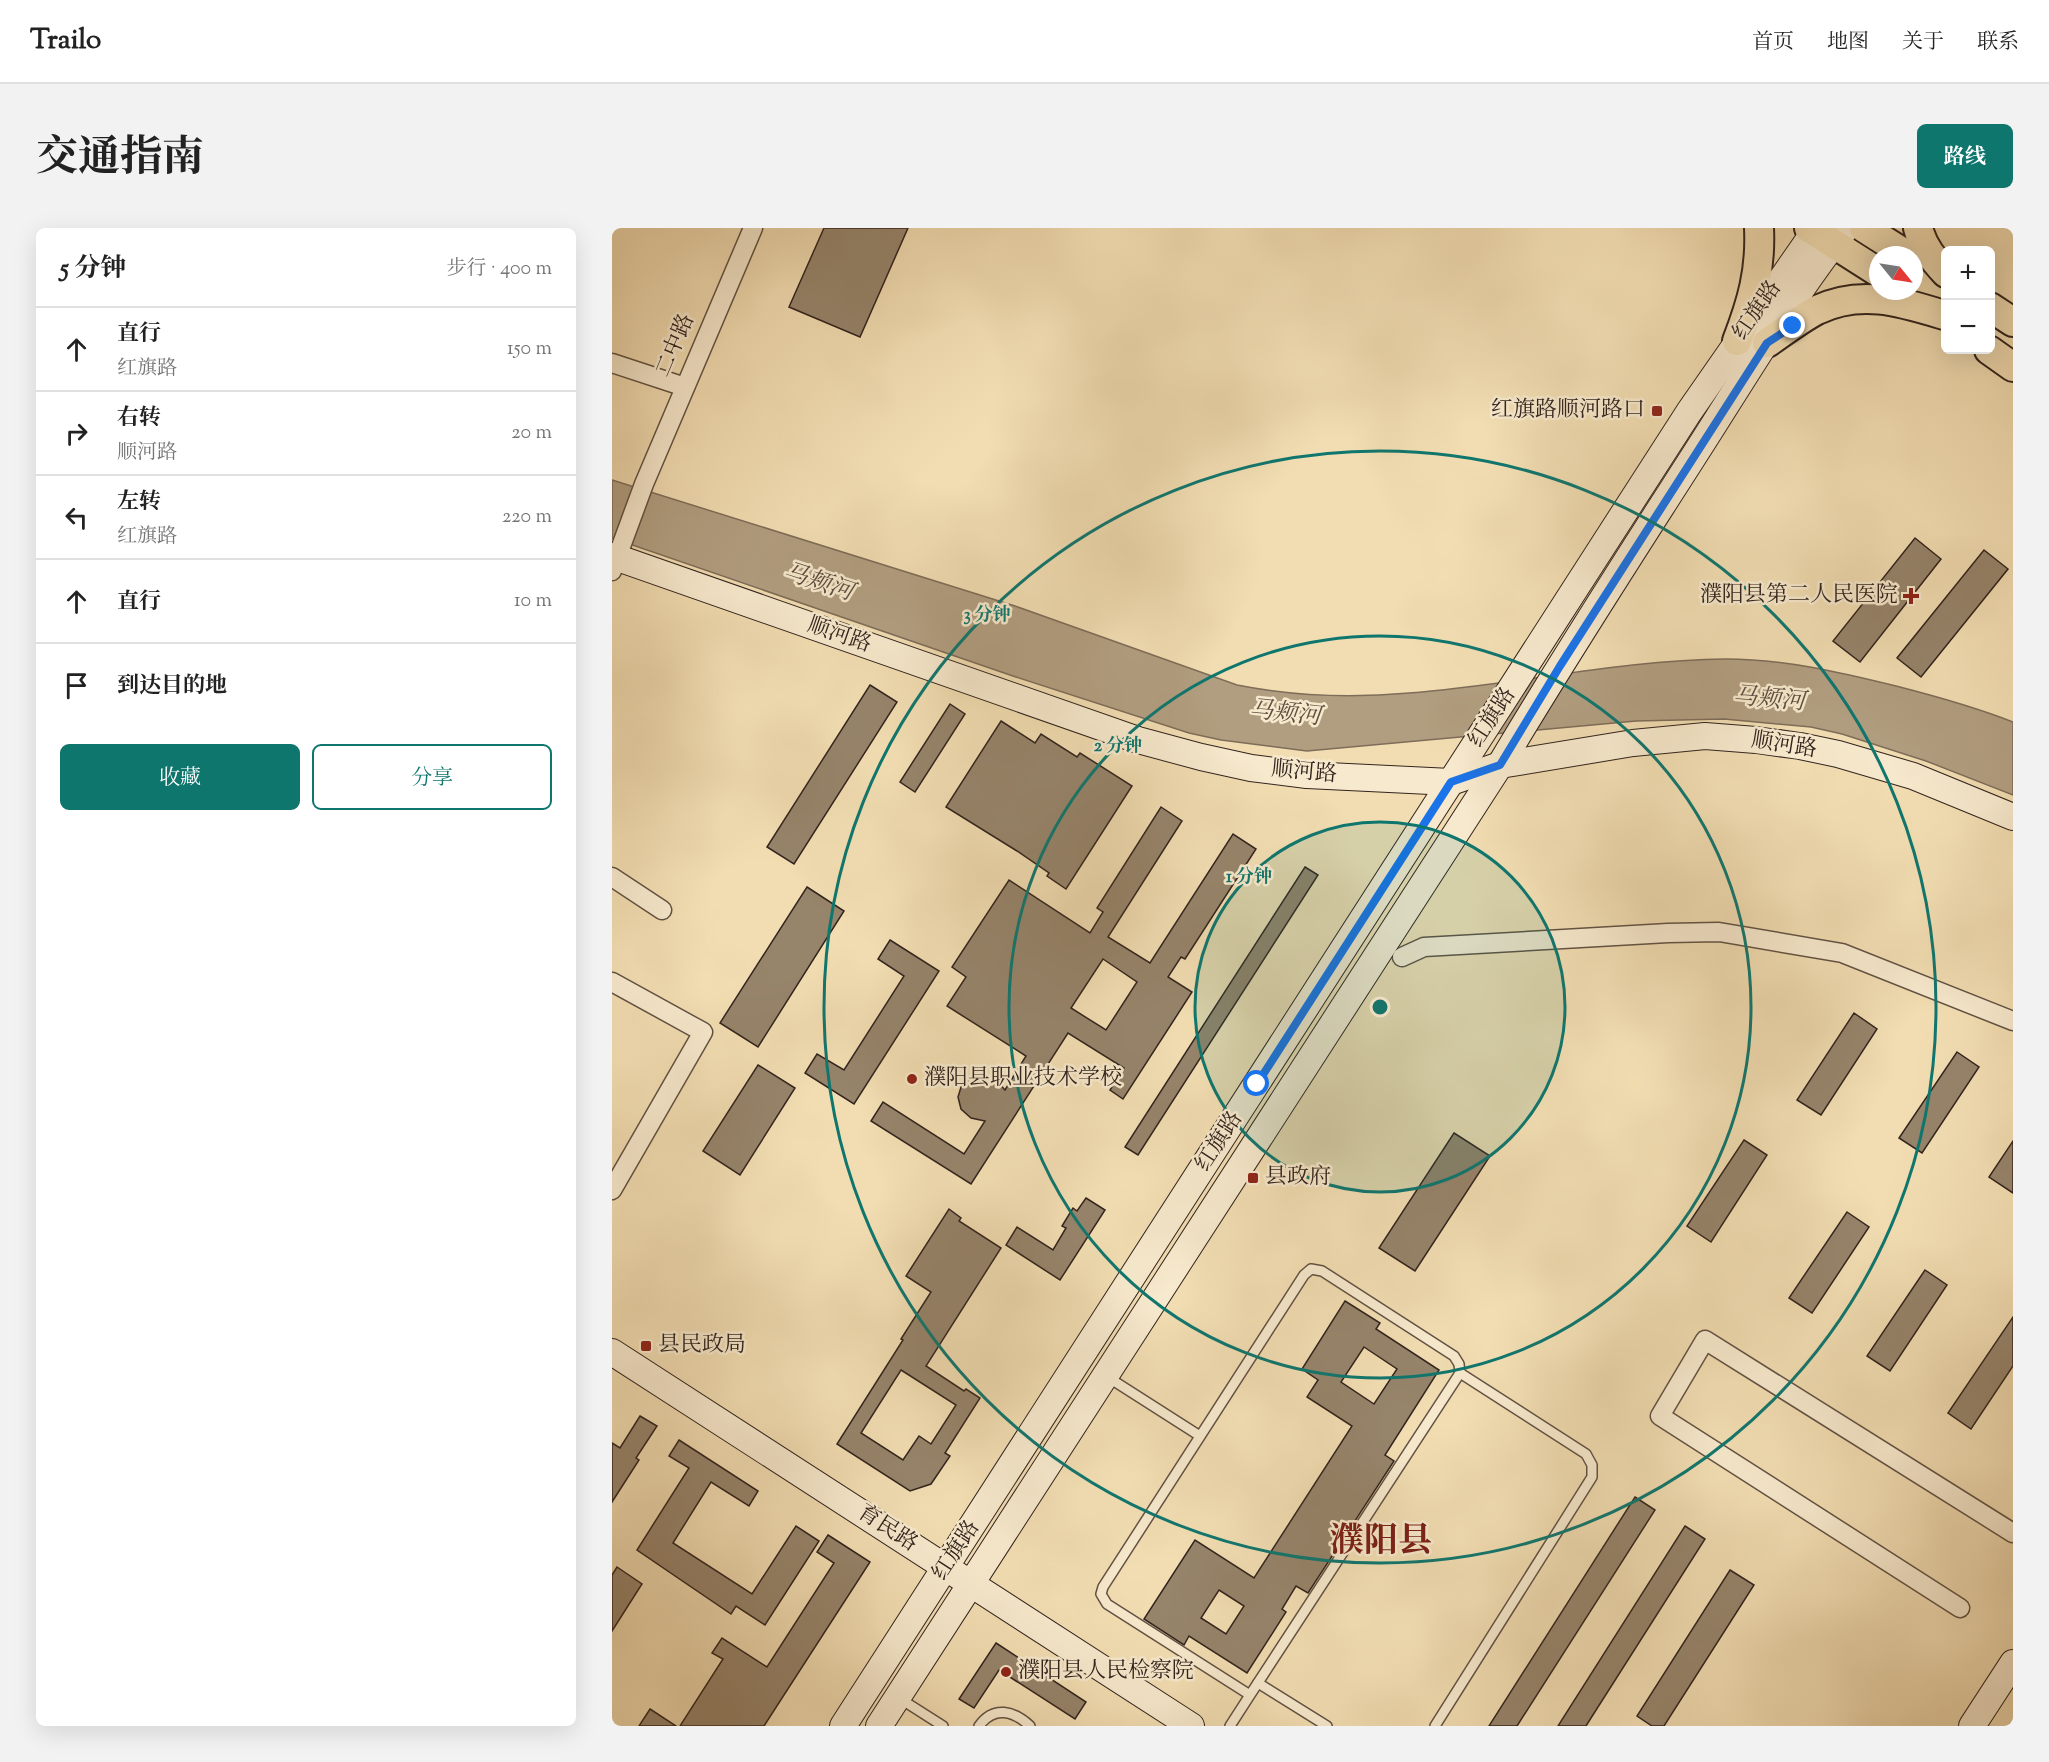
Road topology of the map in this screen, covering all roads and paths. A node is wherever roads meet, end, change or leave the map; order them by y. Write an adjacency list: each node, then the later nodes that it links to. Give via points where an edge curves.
1 (753, 228): 21 (street, 二中路)
2 (1759, 228): 16 (main road, via 1756,283)
3 (1864, 228): 6 (main road)
4 (1918, 228): 9 (main road, via 1920,238)
5 (1824, 232): 7 (main road); 16 (main road, 红旗路); 17 (main road, 红旗路)
6 (1893, 246)
7 (1869, 265)
8 (1923, 265): 10 (main road)
9 (1941, 267)
10 (1941, 276)
11 (1920, 300): 13 (main road)
12 (1995, 311): 15 (main road)
13 (1941, 313)
14 (1941, 315): 17 (main road, via 1894,300 1841,302 1817,310)
15 (2013, 322)
16 (1737, 341): 24 (main road, 红旗路)
17 (1767, 343): 23 (main road, 红旗路)
18 (1995, 354): 20 (main road)
19 (612, 363): 21 (street)
20 (2013, 367)
21 (685, 387): 22 (street, 二中路)
22 (615, 560): 24 (main road, 顺河路, via 1138,740 1201,757 1307,775)
23 (1506, 755): 24 (main road, 顺河路); 25 (main road, 顺河路, via 1705,736 1756,740 1838,754 1912,776); 32 (main road, 红旗路)
24 (1451, 782): 31 (main road, 红旗路)
25 (2013, 817)
26 (612, 877): 27 (street)
27 (662, 910)
28 (1402, 957): 30 (street, via 1424,947 1719,932 1842,953)
29 (612, 982): 33 (street, via 703,1032)
30 (2013, 1021)
31 (1257, 1084): 32 (main road); 39 (main road, 红旗路)
32 (1283, 1101): 36 (main road, 红旗路)
33 (612, 1190)
34 (612, 1352): 39 (main road, 育民路)
35 (1460, 1373): 37 (lane, via 1454,1356 1322,1271 1311,1269); 44 (lane); 55 (lane, via 1586,1454 1592,1465 1592,1477)
36 (1106, 1375): 37 (lane); 40 (main road, 红旗路)
37 (1200, 1436): 45 (lane, via 1101,1594 1107,1604)
38 (2013, 1533): 41 (street, via 1705,1340 1660,1416)
39 (946, 1567): 40 (main road, 育民路); 43 (main road, 红旗路)
40 (971, 1584): 46 (main road, 红旗路); 52 (main road, 育民路)
41 (1960, 1608)
42 (2013, 1663): 56 (main road)
43 (872, 1681): 46 (main road); 47 (main road, 红旗路)
44 (1258, 1683): 45 (lane); 54 (lane)
45 (1250, 1695): 53 (lane)
46 (898, 1697): 48 (main road, 红旗路); 49 (lane)
47 (843, 1726)
48 (879, 1726)
49 (943, 1726)
50 (980, 1726): 51 (lane, via 996,1713 1007,1712 1020,1716)
51 (1030, 1726)
52 (1191, 1726)
53 (1230, 1726)
54 (1327, 1726)
55 (1435, 1726)
56 (1972, 1726)

